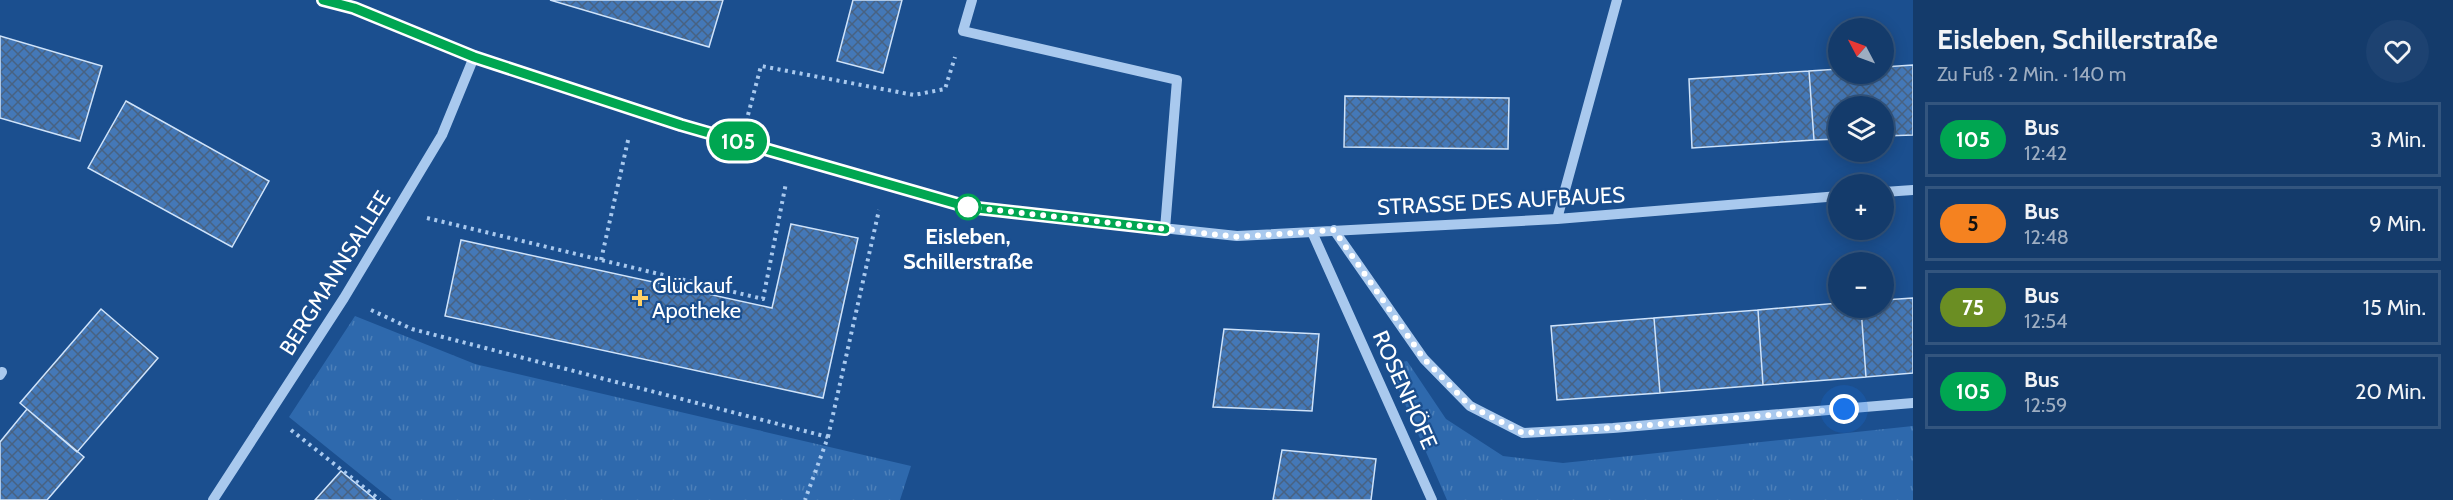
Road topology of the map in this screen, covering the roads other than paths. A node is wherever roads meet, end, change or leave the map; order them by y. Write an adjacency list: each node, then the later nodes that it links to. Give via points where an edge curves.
1 (323, 0): 4 (street, STRASSE DES AUFBAUES, via 354,8)
2 (972, 0): 9 (street, via 963,31 1177,80)
3 (1617, 0): 8 (street)
4 (474, 57): 9 (street, STRASSE DES AUFBAUES, via 741,142 968,207); 13 (street, BERGMANNSALLEE, via 442,135 344,298)
5 (1913, 190): 6 (street)
6 (1894, 191)
7 (1828, 197): 8 (street, STRASSE DES AUFBAUES)
8 (1557, 219): 10 (street, STRASSE DES AUFBAUES)
9 (1165, 229): 11 (street, STRASSE DES AUFBAUES, via 1238,237)
10 (1334, 230): 11 (street, STRASSE DES AUFBAUES); 12 (street, via 1424,359 1470,406 1523,433)
11 (1312, 232): 14 (street, ROSENHÖFE)
12 (1913, 403)
13 (213, 500)
14 (1432, 500)

